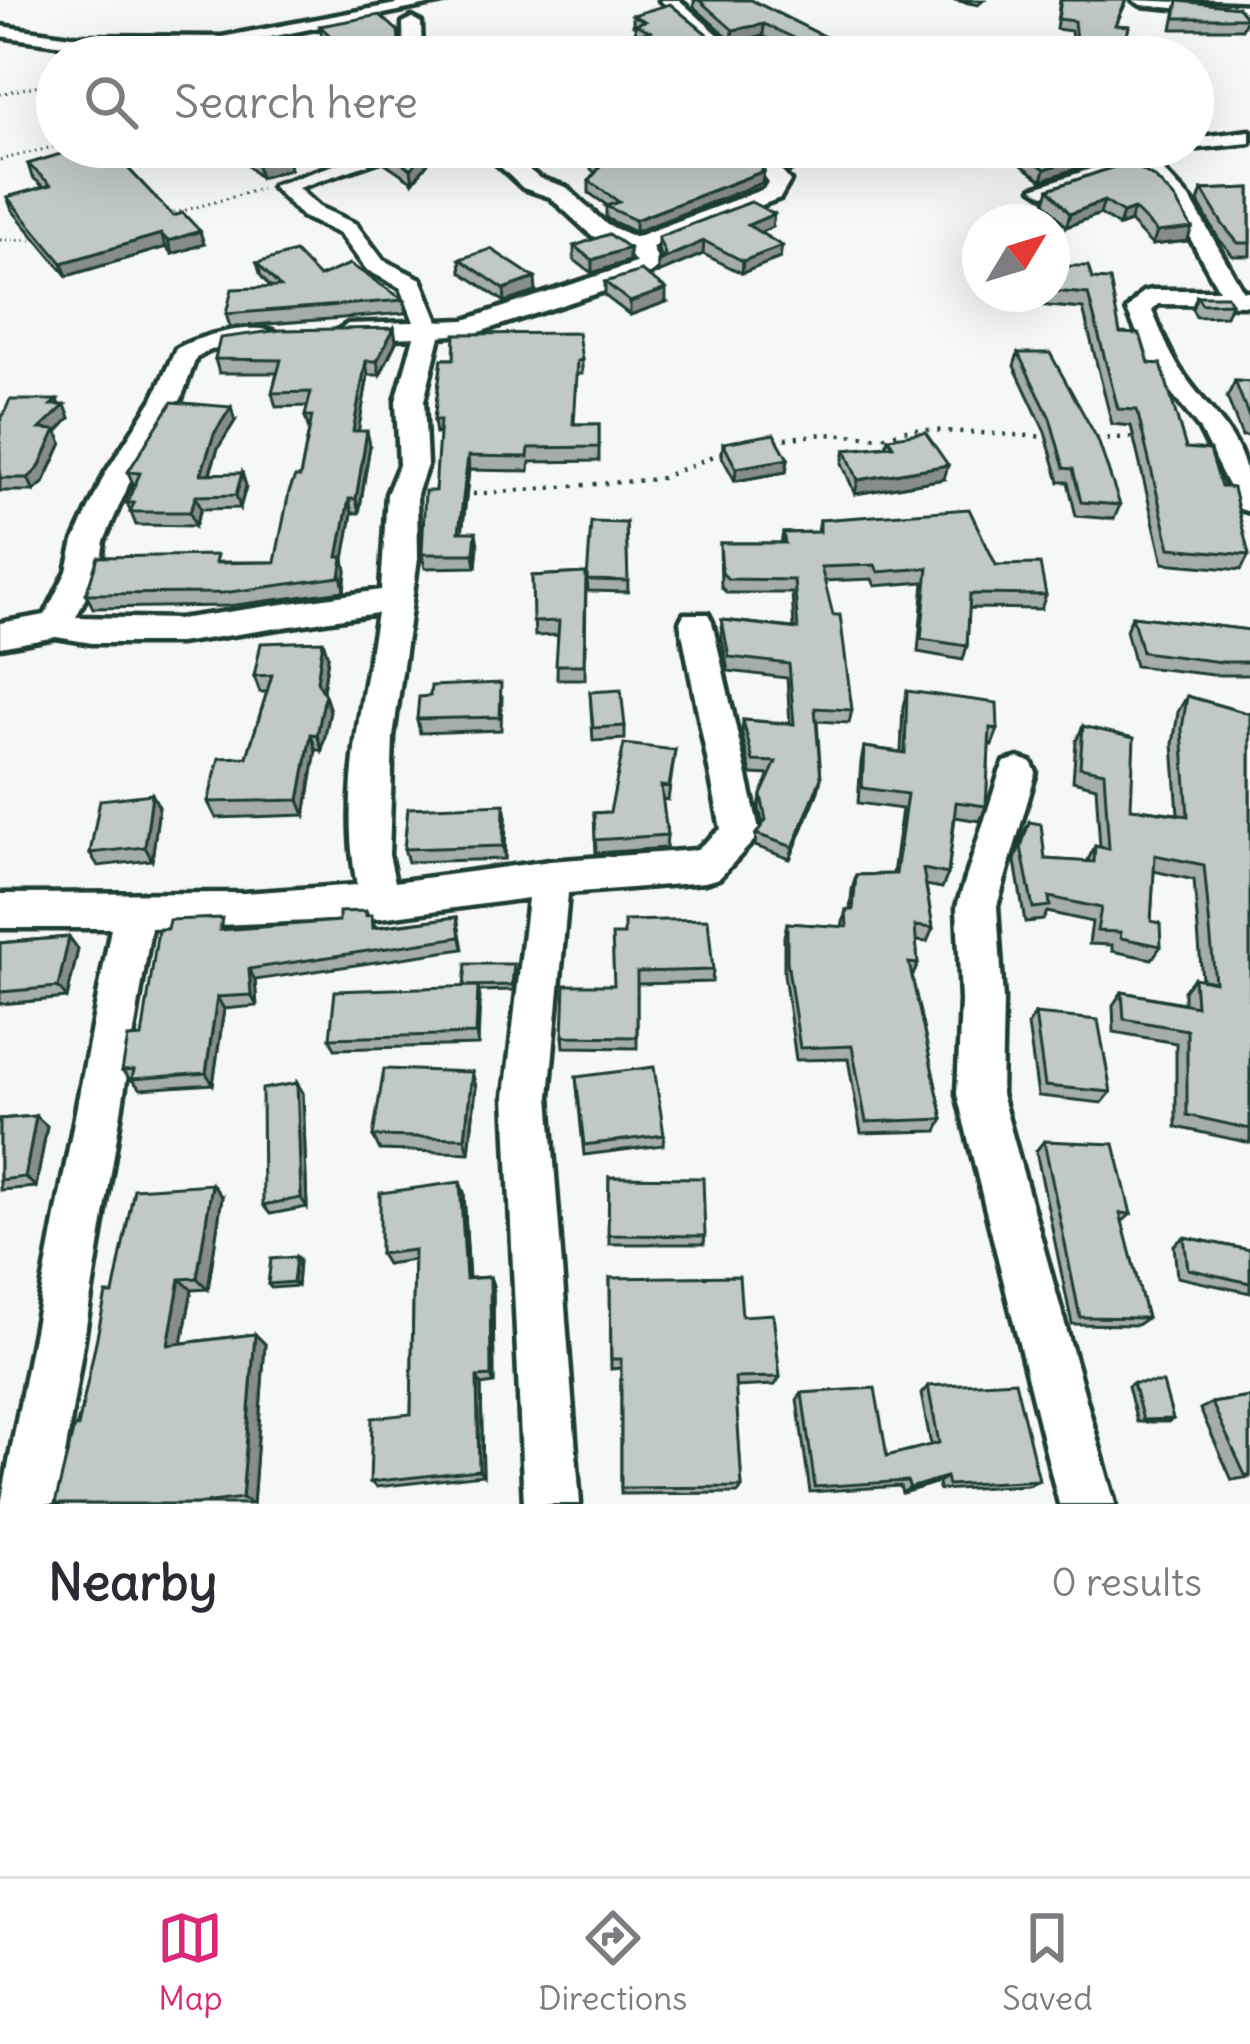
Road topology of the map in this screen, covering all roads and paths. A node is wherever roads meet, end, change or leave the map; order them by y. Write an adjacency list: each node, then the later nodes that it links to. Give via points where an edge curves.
1 (444, 0): 6 (street)
2 (464, 0): 7 (street)
3 (668, 0): 12 (street)
4 (1141, 0): 5 (street)
5 (1250, 10)
6 (390, 12): 7 (street); 10 (street)
7 (412, 23): 11 (street)
8 (0, 31): 9 (street)
9 (44, 36)
10 (256, 36)
11 (412, 36)
12 (713, 36)
13 (36, 86): 14 (path)
14 (0, 94)
15 (1250, 137): 16 (street)
16 (1214, 141)
17 (36, 151): 18 (path)
18 (0, 160)
19 (341, 168): 31 (street, via 283,186 310,212 348,230 375,265 412,284)
20 (513, 168): 29 (street, via 558,192 598,230)
21 (768, 168): 29 (street, via 779,181 772,193)
22 (1109, 168): 24 (street)
23 (1150, 168): 30 (street, via 1190,208)
24 (1044, 188)
25 (261, 189): 26 (path)
26 (158, 218)
27 (52, 239): 28 (path)
28 (0, 240)
29 (635, 245): 31 (street, via 648,266 636,273 467,328)
30 (1243, 298): 38 (street, via 1152,297 1138,310 1167,371)
31 (429, 330): 32 (street); 42 (street, via 410,401 413,465 402,494)
32 (329, 333)
33 (287, 334): 44 (street, via 203,343 185,354 167,399 118,474)
34 (1142, 437): 36 (path)
35 (1064, 438): 37 (path, via 910,429)
36 (1084, 439)
37 (760, 441)
38 (1236, 445): 41 (street)
39 (744, 446): 40 (path, via 664,479)
40 (461, 495)
41 (1250, 502)
42 (397, 598): 44 (street, via 282,620 92,634); 48 (street, via 375,737 370,855)
43 (696, 622): 47 (street, via 741,834 705,866)
44 (56, 625): 45 (street)
45 (0, 635)
46 (1018, 772): 53 (street, via 976,906 980,1094)
47 (550, 878): 48 (street); 52 (street, via 526,1096)
48 (380, 901): 50 (street)
49 (0, 911): 50 (street)
50 (134, 911): 51 (street)
51 (29, 1504)
52 (552, 1504)
53 (1087, 1504)

